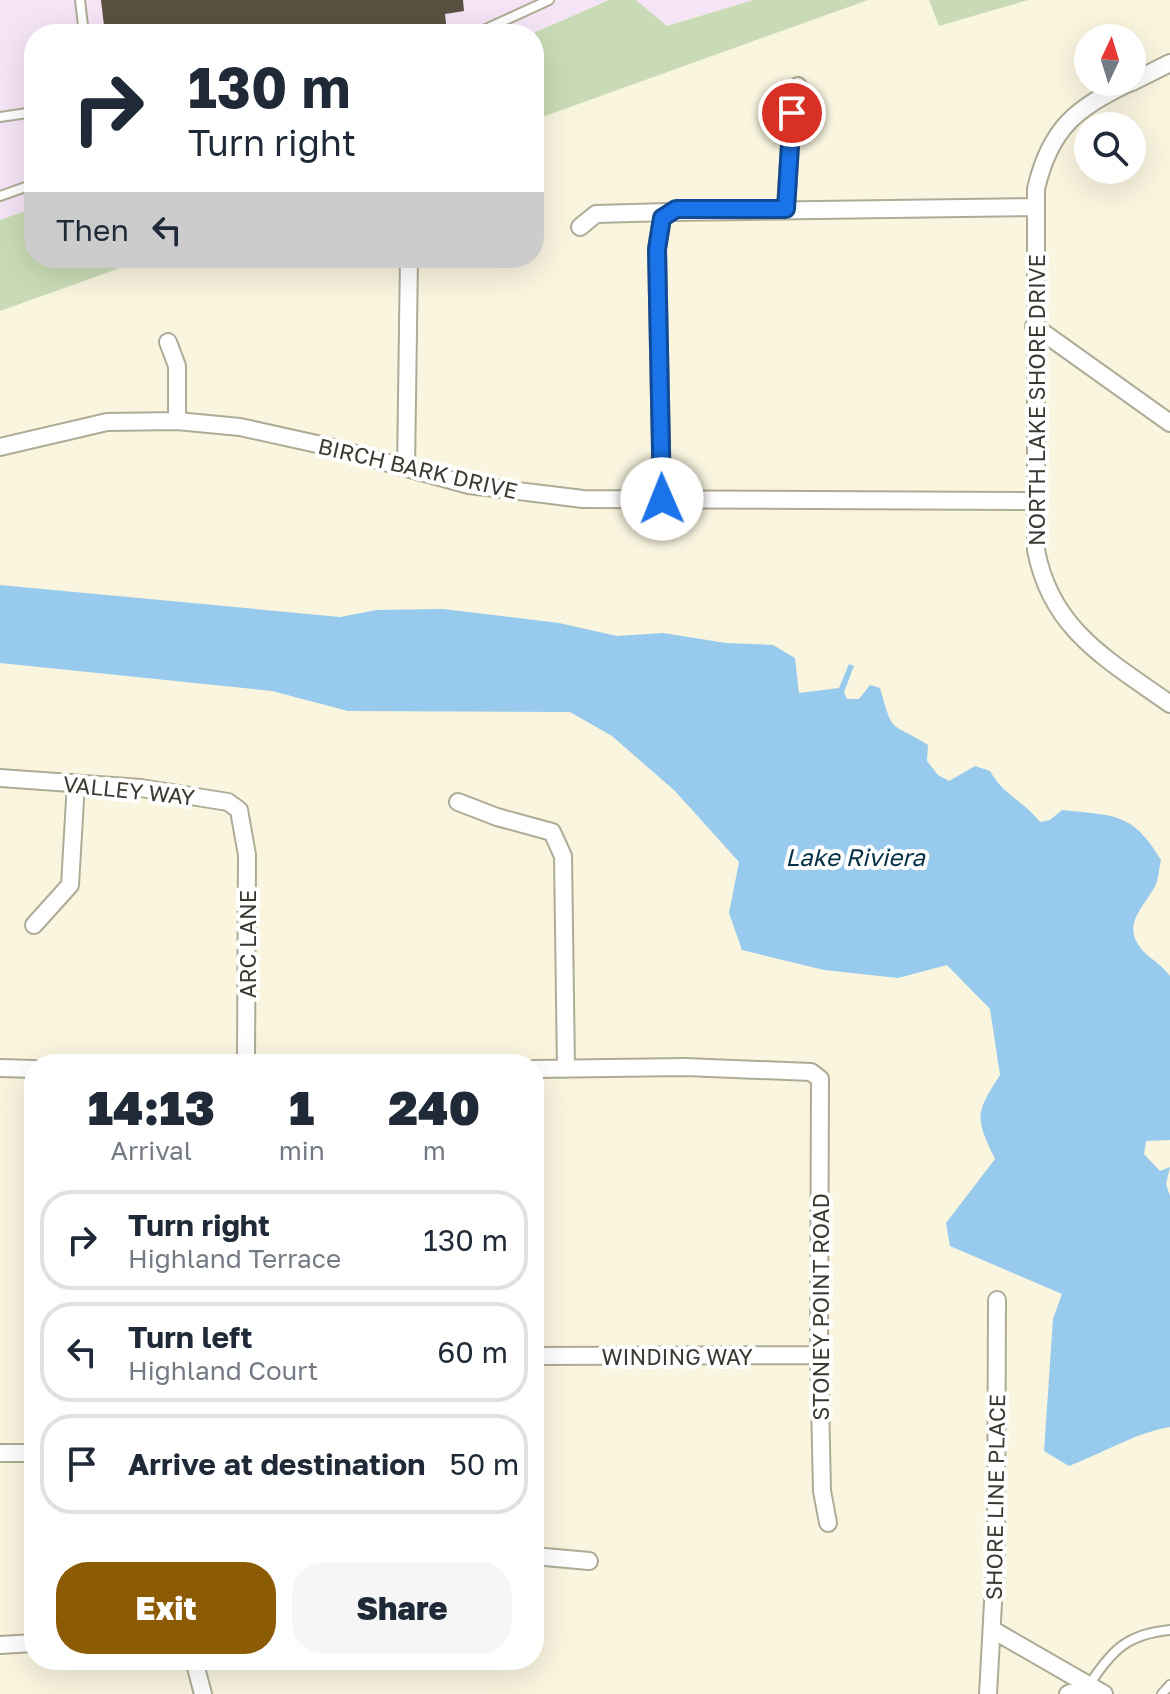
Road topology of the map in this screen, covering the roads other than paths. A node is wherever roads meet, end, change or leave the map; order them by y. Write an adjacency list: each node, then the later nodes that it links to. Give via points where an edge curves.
1 (80, 0): 3 (lane)
2 (549, 0): 4 (lane)
3 (83, 24)
4 (497, 24)
5 (1170, 63): 6 (street, NORTH LAKE SHORE DRIVE)
6 (1146, 75)
7 (798, 86): 14 (street)
8 (1101, 96): 13 (street, NORTH LAKE SHORE DRIVE, via 1063,125 1042,165)
9 (24, 113): 10 (lane)
10 (0, 117)
11 (24, 188): 12 (lane)
12 (0, 196)
13 (1036, 207): 14 (street); 18 (street, NORTH LAKE SHORE DRIVE)
14 (786, 209): 15 (street)
15 (668, 212): 16 (street, via 596,214); 24 (street, via 662,218 657,249)
16 (580, 227)
17 (409, 268): 23 (street)
18 (1034, 326): 21 (street); 25 (street, NORTH LAKE SHORE DRIVE)
19 (168, 342): 20 (street, via 177,366)
20 (177, 421): 22 (street, BIRCH BARK DRIVE, via 107,422); 23 (street, BIRCH BARK DRIVE, via 240,427)
21 (1170, 423)
22 (0, 447)
23 (406, 468): 24 (street, BIRCH BARK DRIVE, via 516,493)
24 (662, 499): 25 (street, BIRCH BARK DRIVE)
25 (1033, 501): 26 (street, NORTH LAKE SHORE DRIVE, via 1040,571 1054,605 1078,635)
26 (1170, 704)
27 (0, 778): 28 (street, VALLEY WAY)
28 (76, 783): 30 (street, VALLEY WAY, via 228,802); 31 (street, via 70,885)
29 (458, 802): 36 (street, via 535,825 552,832 558,842 563,856)
30 (245, 824): 32 (street, ARC LANE)
31 (34, 925)
32 (246, 1054)
33 (0, 1068): 34 (street)
34 (24, 1069)
35 (544, 1069): 36 (street)
36 (566, 1069): 38 (street, STONEY POINT ROAD, via 685,1067 811,1072 820,1079)
37 (997, 1300): 45 (street, SHORE LINE PLACE)
38 (819, 1355): 39 (street, WINDING WAY); 42 (street, STONEY POINT ROAD, via 822,1491)
39 (544, 1356)
40 (0, 1453): 41 (street)
41 (24, 1453)
42 (828, 1523)
43 (544, 1557): 44 (street)
44 (589, 1561)
45 (993, 1630): 51 (street); 53 (street, SHORE LINE PLACE)
46 (1170, 1630): 51 (lane, via 1131,1639 1109,1654)
47 (24, 1644): 48 (street)
48 (0, 1645)
49 (197, 1670): 52 (street)
50 (1170, 1685): 55 (lane)
51 (1096, 1690): 54 (street)
52 (203, 1694)
53 (988, 1694)
54 (1068, 1694)
55 (1162, 1694)

